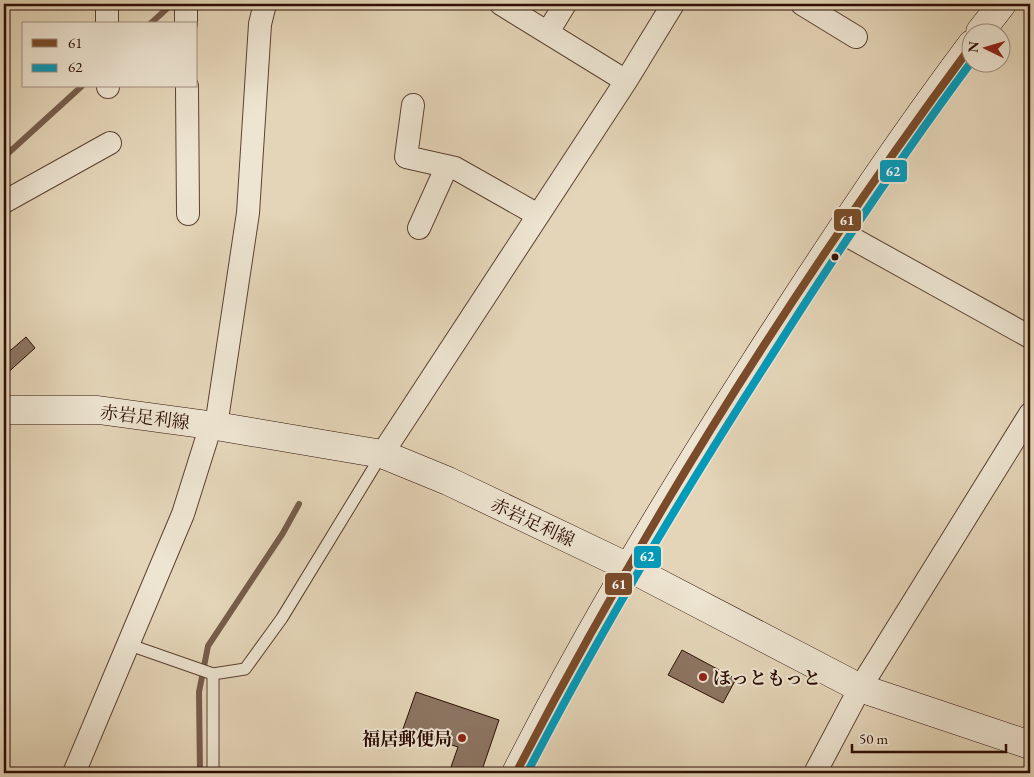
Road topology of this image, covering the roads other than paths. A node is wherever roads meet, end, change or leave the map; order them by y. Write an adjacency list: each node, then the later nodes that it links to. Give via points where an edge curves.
1 (108, 4): 9 (street)
2 (186, 4): 10 (street)
3 (265, 4): 28 (street, via 260,24 248,213)
4 (501, 4): 12 (street)
5 (565, 4): 12 (street)
6 (673, 4): 15 (street)
7 (802, 4): 13 (street)
8 (1002, 4): 11 (main road)
9 (108, 22)
10 (186, 22)
11 (988, 22)
12 (548, 32): 15 (street)
13 (856, 37)
14 (962, 58): 24 (main road)
15 (626, 81): 22 (street)
16 (187, 88): 21 (street)
17 (413, 105): 19 (street, via 406,157)
18 (110, 143): 20 (street)
19 (447, 166): 22 (street); 23 (street)
20 (4, 202)
21 (188, 214)
22 (538, 215): 29 (street)
23 (419, 228)
24 (839, 232): 25 (street); 30 (main road)
25 (1030, 336)
26 (4, 410): 28 (main road, 赤岩足利線, via 98,410)
27 (1030, 414): 33 (street)
28 (213, 426): 29 (main road, 赤岩足利線); 31 (street, via 183,514)
29 (382, 454): 30 (main road, 赤岩足利線); 32 (lane, via 282,618 245,669)
30 (628, 567): 33 (main road, 赤岩足利線); 37 (main road, via 560,685)
31 (127, 644): 32 (lane); 35 (street)
32 (214, 674): 36 (lane)
33 (860, 688): 34 (main road, 赤岩足利線); 38 (street)
34 (1030, 746)
35 (74, 773)
36 (213, 773)
37 (516, 773)
38 (815, 773)

